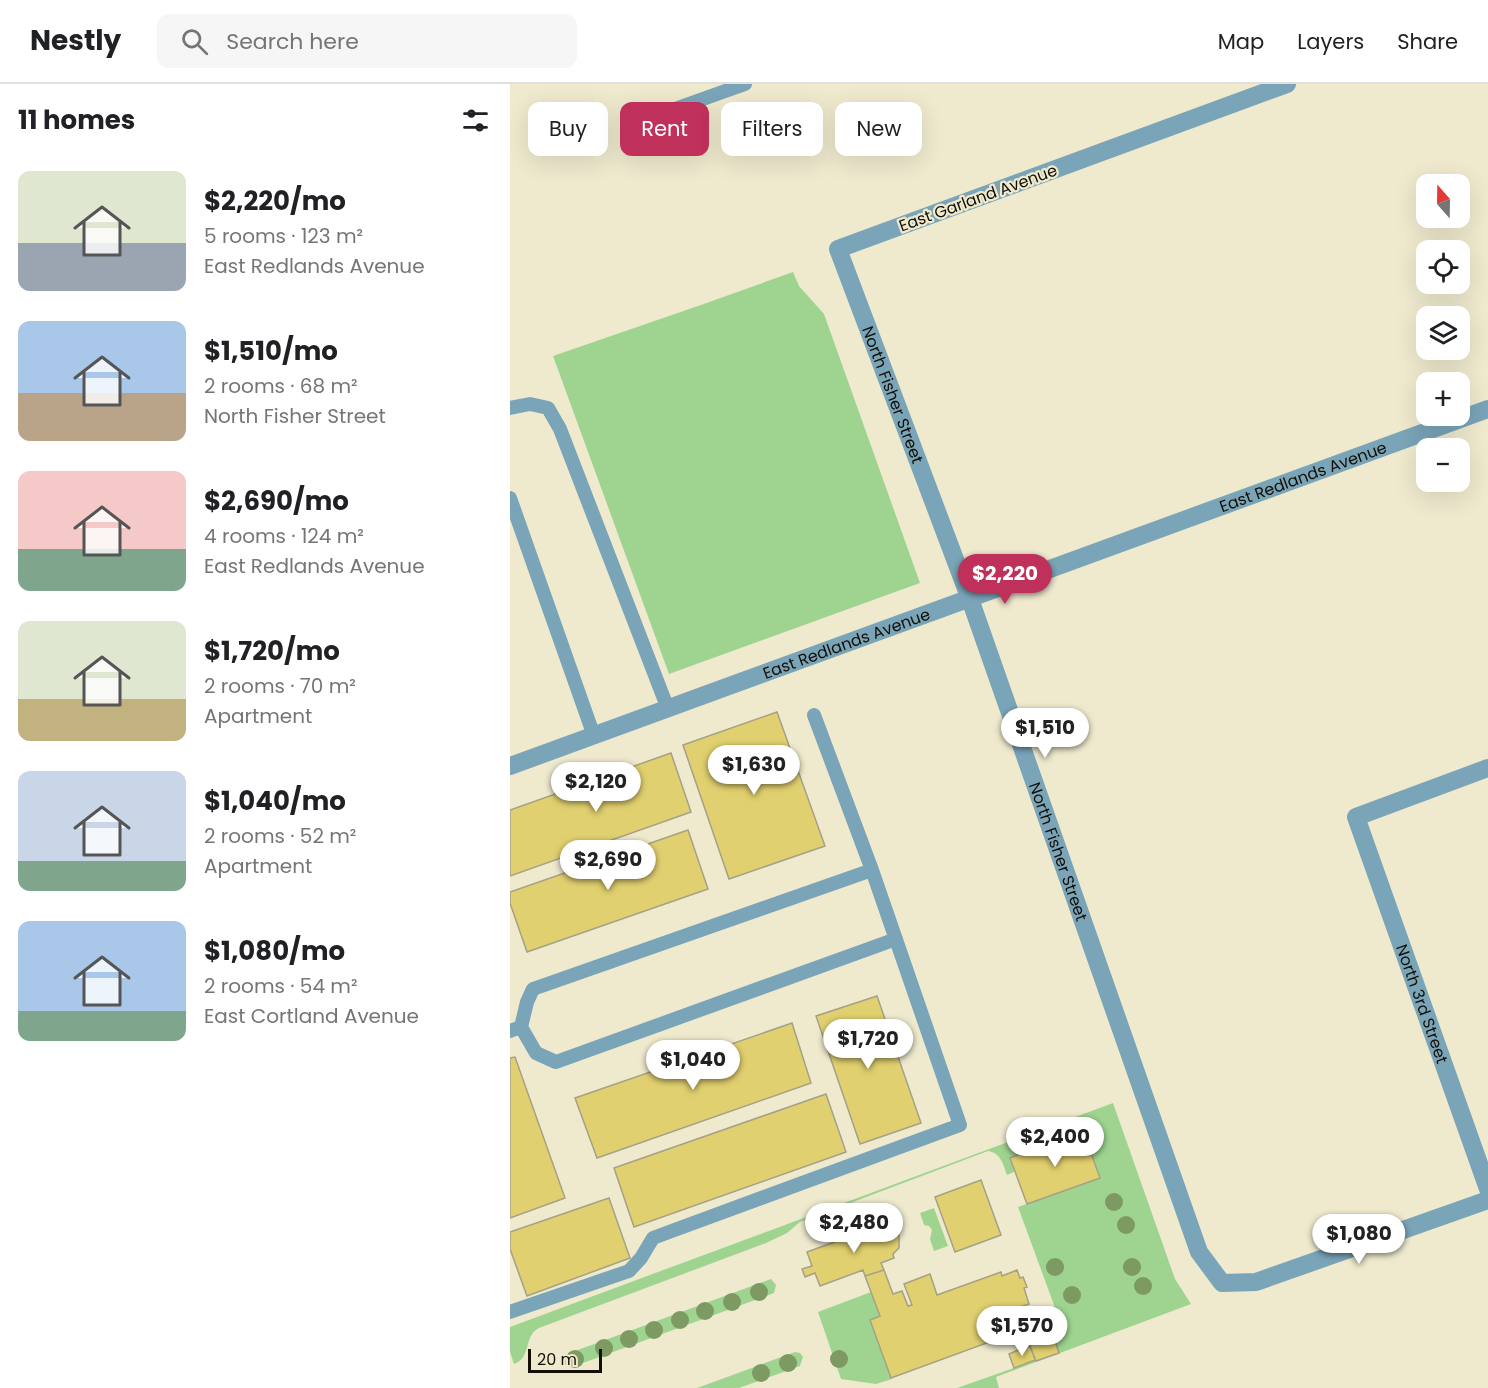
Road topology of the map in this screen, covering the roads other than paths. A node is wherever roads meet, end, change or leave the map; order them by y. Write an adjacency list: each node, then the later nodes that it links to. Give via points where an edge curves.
1 (745, 84): 3 (lane)
2 (1287, 84): 4 (street, East Garland Avenue)
3 (695, 102)
4 (838, 249): 8 (street, North Fisher Street)
5 (510, 408): 9 (lane, via 530,404 548,408 560,429)
6 (1488, 409): 8 (street, East Redlands Avenue)
7 (510, 498): 11 (lane)
8 (970, 599): 9 (street, East Redlands Avenue); 18 (street, North Fisher Street, via 1199,1252 1222,1283 1256,1282)
9 (668, 709): 11 (street, East Redlands Avenue)
10 (814, 715): 14 (lane)
11 (594, 736): 12 (street, East Redlands Avenue)
12 (510, 766)
13 (1488, 768): 17 (street, North 3rd Street, via 1356,817)
14 (872, 870): 15 (lane); 16 (lane, via 533,989)
15 (896, 939): 16 (lane, via 556,1062 536,1053); 19 (lane, via 960,1125 653,1238 629,1271)
16 (515, 1029)
17 (1488, 1189)
18 (1488, 1200)
19 (510, 1312)

